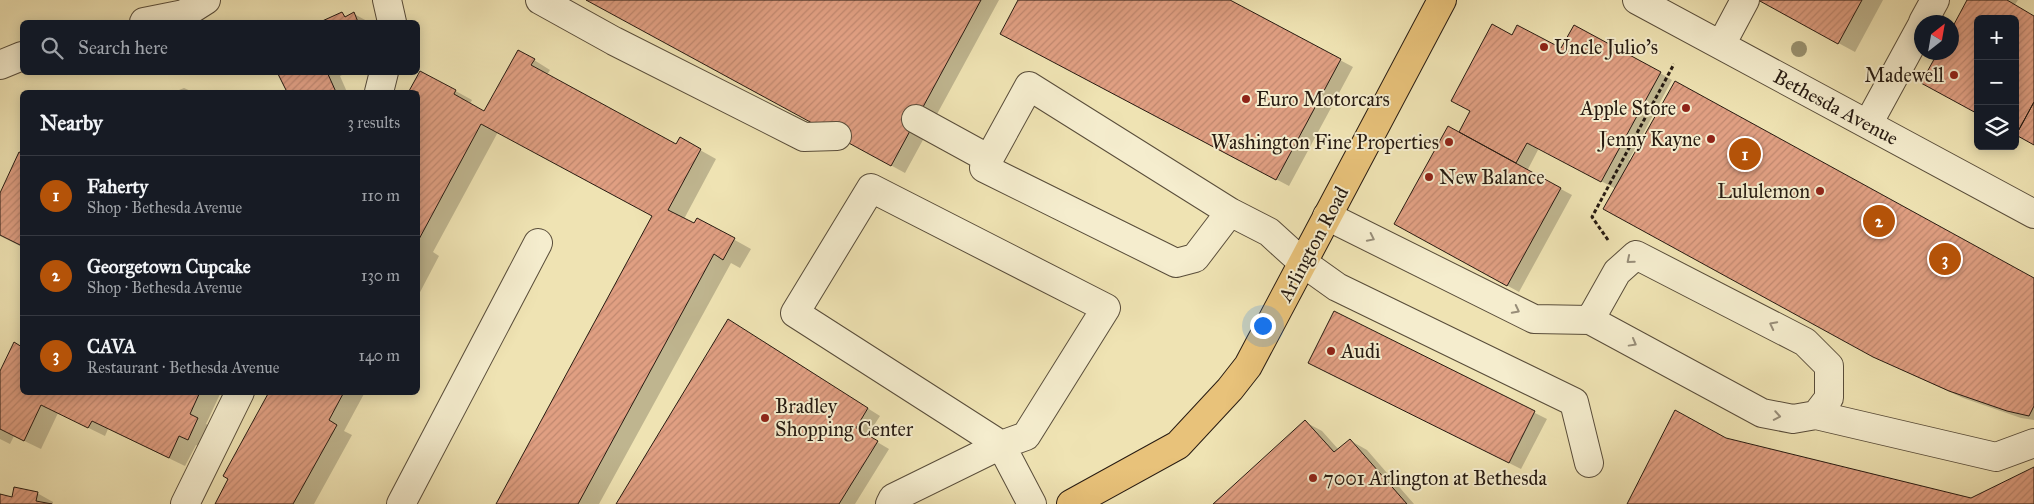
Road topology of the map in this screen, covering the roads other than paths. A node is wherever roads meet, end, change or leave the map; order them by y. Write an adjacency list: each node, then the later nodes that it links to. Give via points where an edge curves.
1 (206, 0): 9 (street, via 184,14)
2 (386, 0): 10 (street)
3 (540, 0): 19 (street, via 614,40 756,103 804,137)
4 (1442, 0): 23 (main road, Arlington Road)
5 (1637, 0): 12 (street, Bethesda Avenue)
6 (1745, 0): 12 (street)
7 (1935, 0): 8 (street)
8 (1927, 15)
9 (154, 20)
10 (391, 20)
11 (1914, 39): 18 (street)
12 (1721, 45): 18 (street, Bethesda Avenue)
13 (20, 57): 14 (street)
14 (0, 65)
15 (383, 75): 16 (street)
16 (380, 90)
17 (916, 119): 20 (street)
18 (1868, 124): 22 (street, Bethesda Avenue)
19 (836, 136)
20 (989, 159): 21 (street, via 984,168 1176,263 1195,258); 21 (street, via 1029,86)
21 (1230, 212): 25 (street, via 1269,232)
22 (2034, 214)
23 (1327, 216): 25 (main road, Arlington Road); 26 (street, one-way to 26, via 1534,319)
24 (538, 243): 33 (street)
25 (1302, 262): 31 (street, via 1337,287 1574,402); 36 (main road, Arlington Road, via 1248,366 1178,445)
26 (1590, 320): 28 (street, one-way to 28, via 1762,413 1793,419); 28 (street, one-way to 26, via 1829,398 1830,366 1805,342 1636,255 1617,272)
27 (238, 395): 32 (street)
28 (1816, 415): 29 (street, via 1996,457)
29 (2034, 443)
30 (1002, 445): 30 (street, via 1026,436 1106,308 871,188 795,313); 34 (street, via 893,498); 35 (street)
31 (1589, 463)
32 (184, 504)
33 (401, 504)
34 (890, 504)
35 (1032, 504)
36 (1071, 504)

